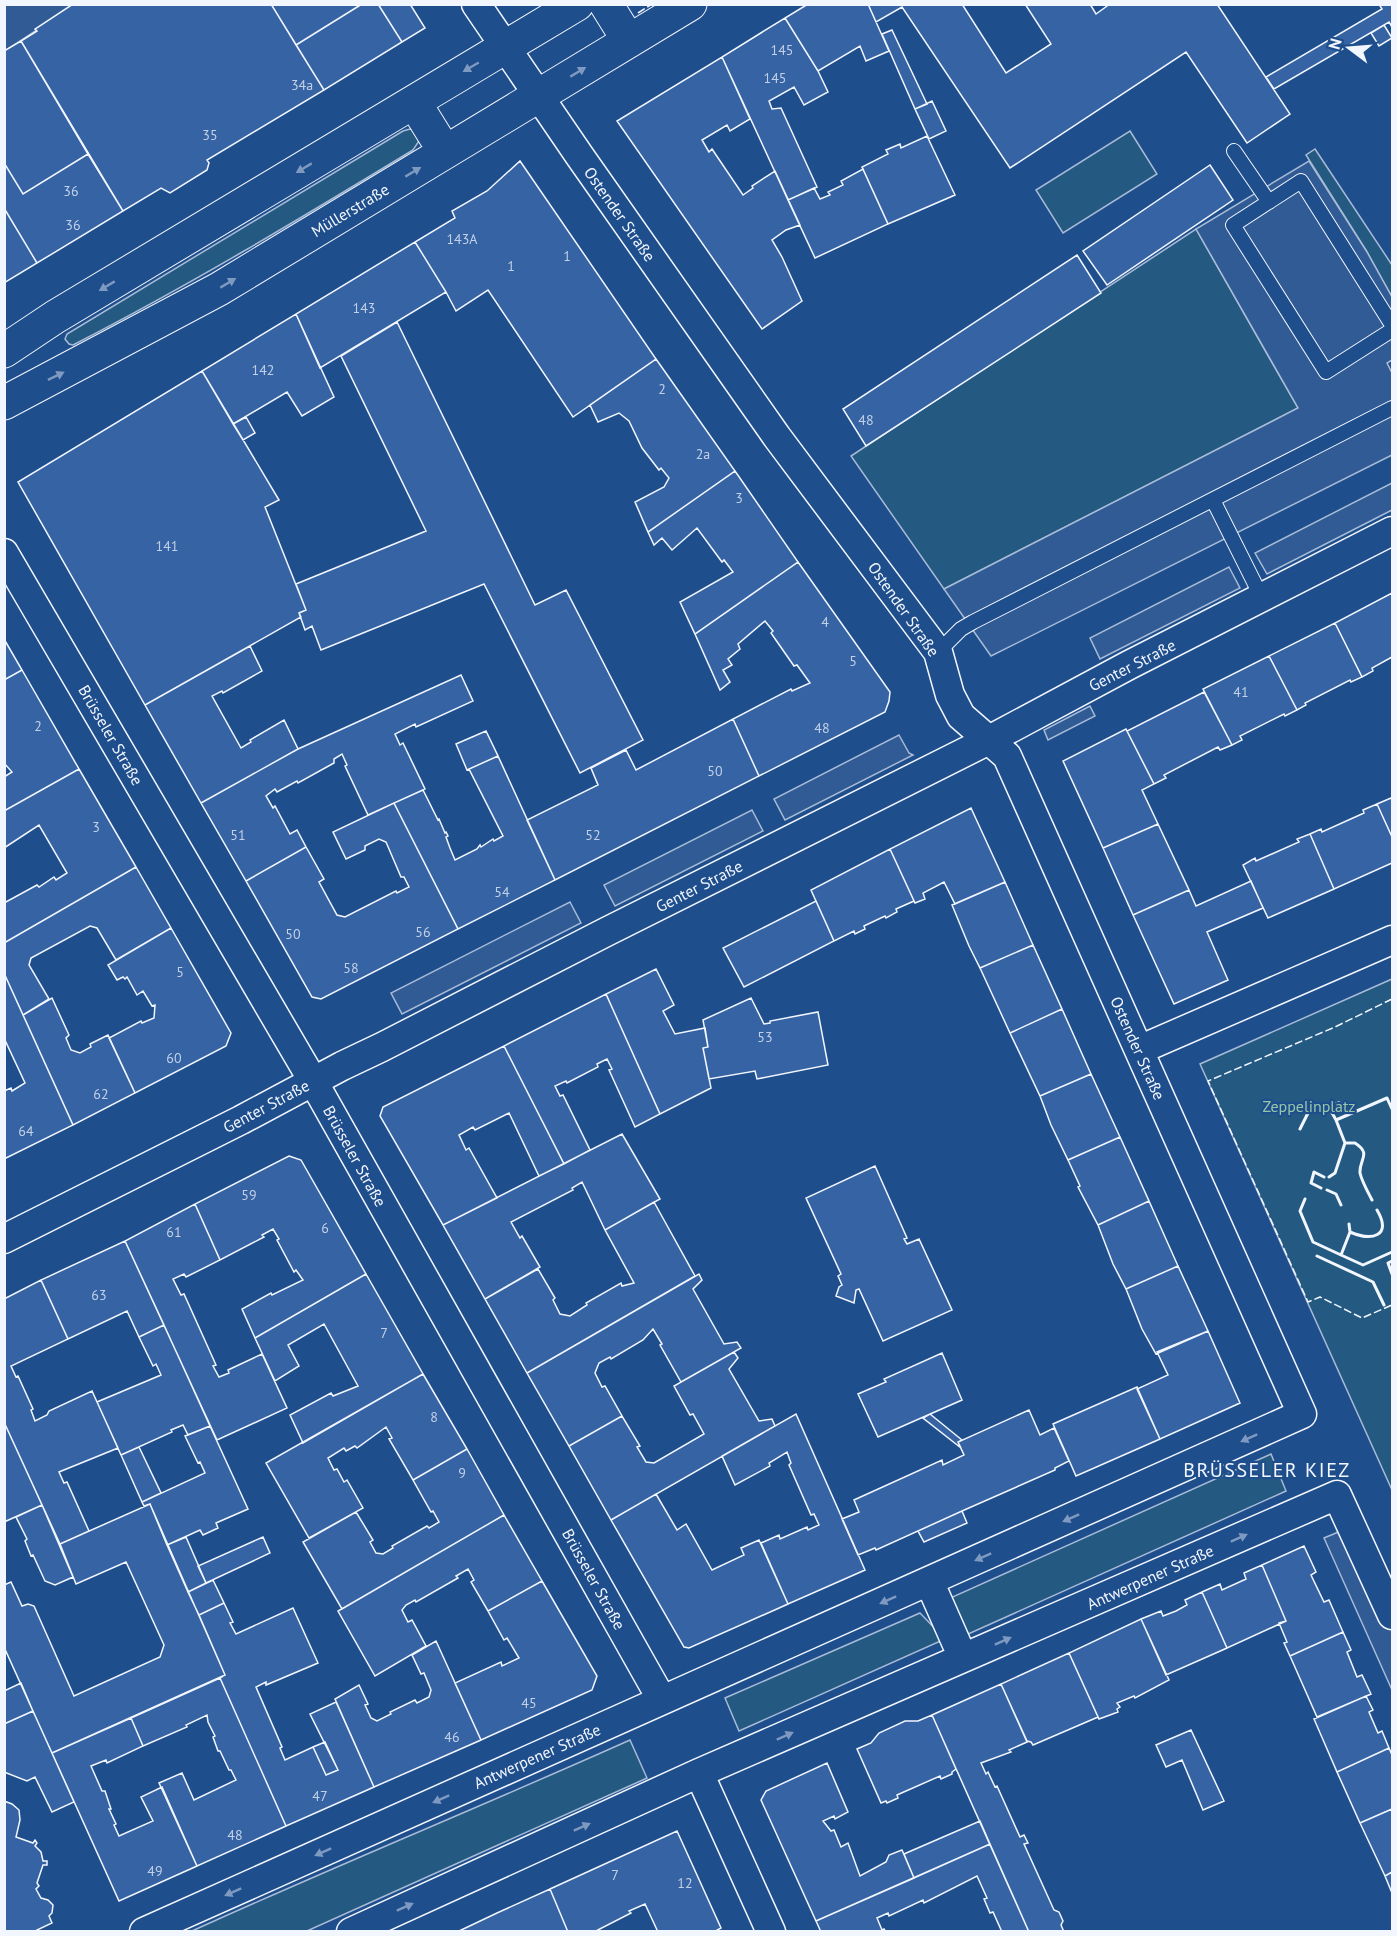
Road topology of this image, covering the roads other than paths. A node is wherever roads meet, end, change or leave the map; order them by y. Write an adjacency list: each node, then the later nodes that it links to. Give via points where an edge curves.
1 (476, 4): 6 (street, Ostender Straße)
2 (577, 4): 6 (main road)
3 (606, 4): 5 (main road)
4 (690, 4): 5 (main road, Müllerstraße)
5 (628, 41): 7 (main road, Müllerstraße, one-way to 5)
6 (505, 47): 7 (street, Ostender Straße); 8 (main road, one-way to 8)
7 (538, 96): 10 (main road, Müllerstraße); 21 (street, Ostender Straße, via 777,437)
8 (414, 102): 10 (main road); 14 (main road, one-way to 14)
9 (1234, 151): 11 (lane)
10 (446, 152): 15 (main road, Müllerstraße, one-way to 10, via 219,289)
11 (1269, 202): 12 (lane, via 1301,181); 13 (lane, via 1233,225 1326,372)
12 (1392, 325)
13 (1392, 330)
14 (4, 351)
15 (4, 403)
16 (1392, 408): 17 (lane)
17 (1213, 500): 20 (lane); 21 (lane, via 961,629)
18 (1392, 531): 20 (street, Genter Straße)
19 (4, 553): 25 (street, Brüsseler Straße)
20 (1262, 598): 22 (street, Genter Straße)
21 (938, 652): 22 (street, Ostender Straße, via 950,694 962,716)
22 (989, 740): 24 (street, Ostender Straße, via 1007,756); 25 (street, Genter Straße)
23 (1392, 940): 24 (street)
24 (1139, 1050): 27 (street, Ostender Straße)
25 (313, 1081): 26 (street, Genter Straße); 31 (street, Brüsseler Straße)
26 (4, 1239)
27 (1302, 1414): 28 (street, Antwerpener Straße, one-way to 28)
28 (929, 1581): 30 (street); 31 (street, Antwerpener Straße, one-way to 31)
29 (1392, 1615): 30 (street, Antwerpener Straße, one-way to 29, via 1337,1495)
30 (963, 1658): 32 (street, Antwerpener Straße, one-way to 30)
31 (662, 1700): 33 (street, Antwerpener Straße, one-way to 33)
32 (699, 1773): 34 (street, Antwerpener Straße, one-way to 32); 35 (street)
33 (144, 1932)
34 (351, 1932)
35 (771, 1932)

